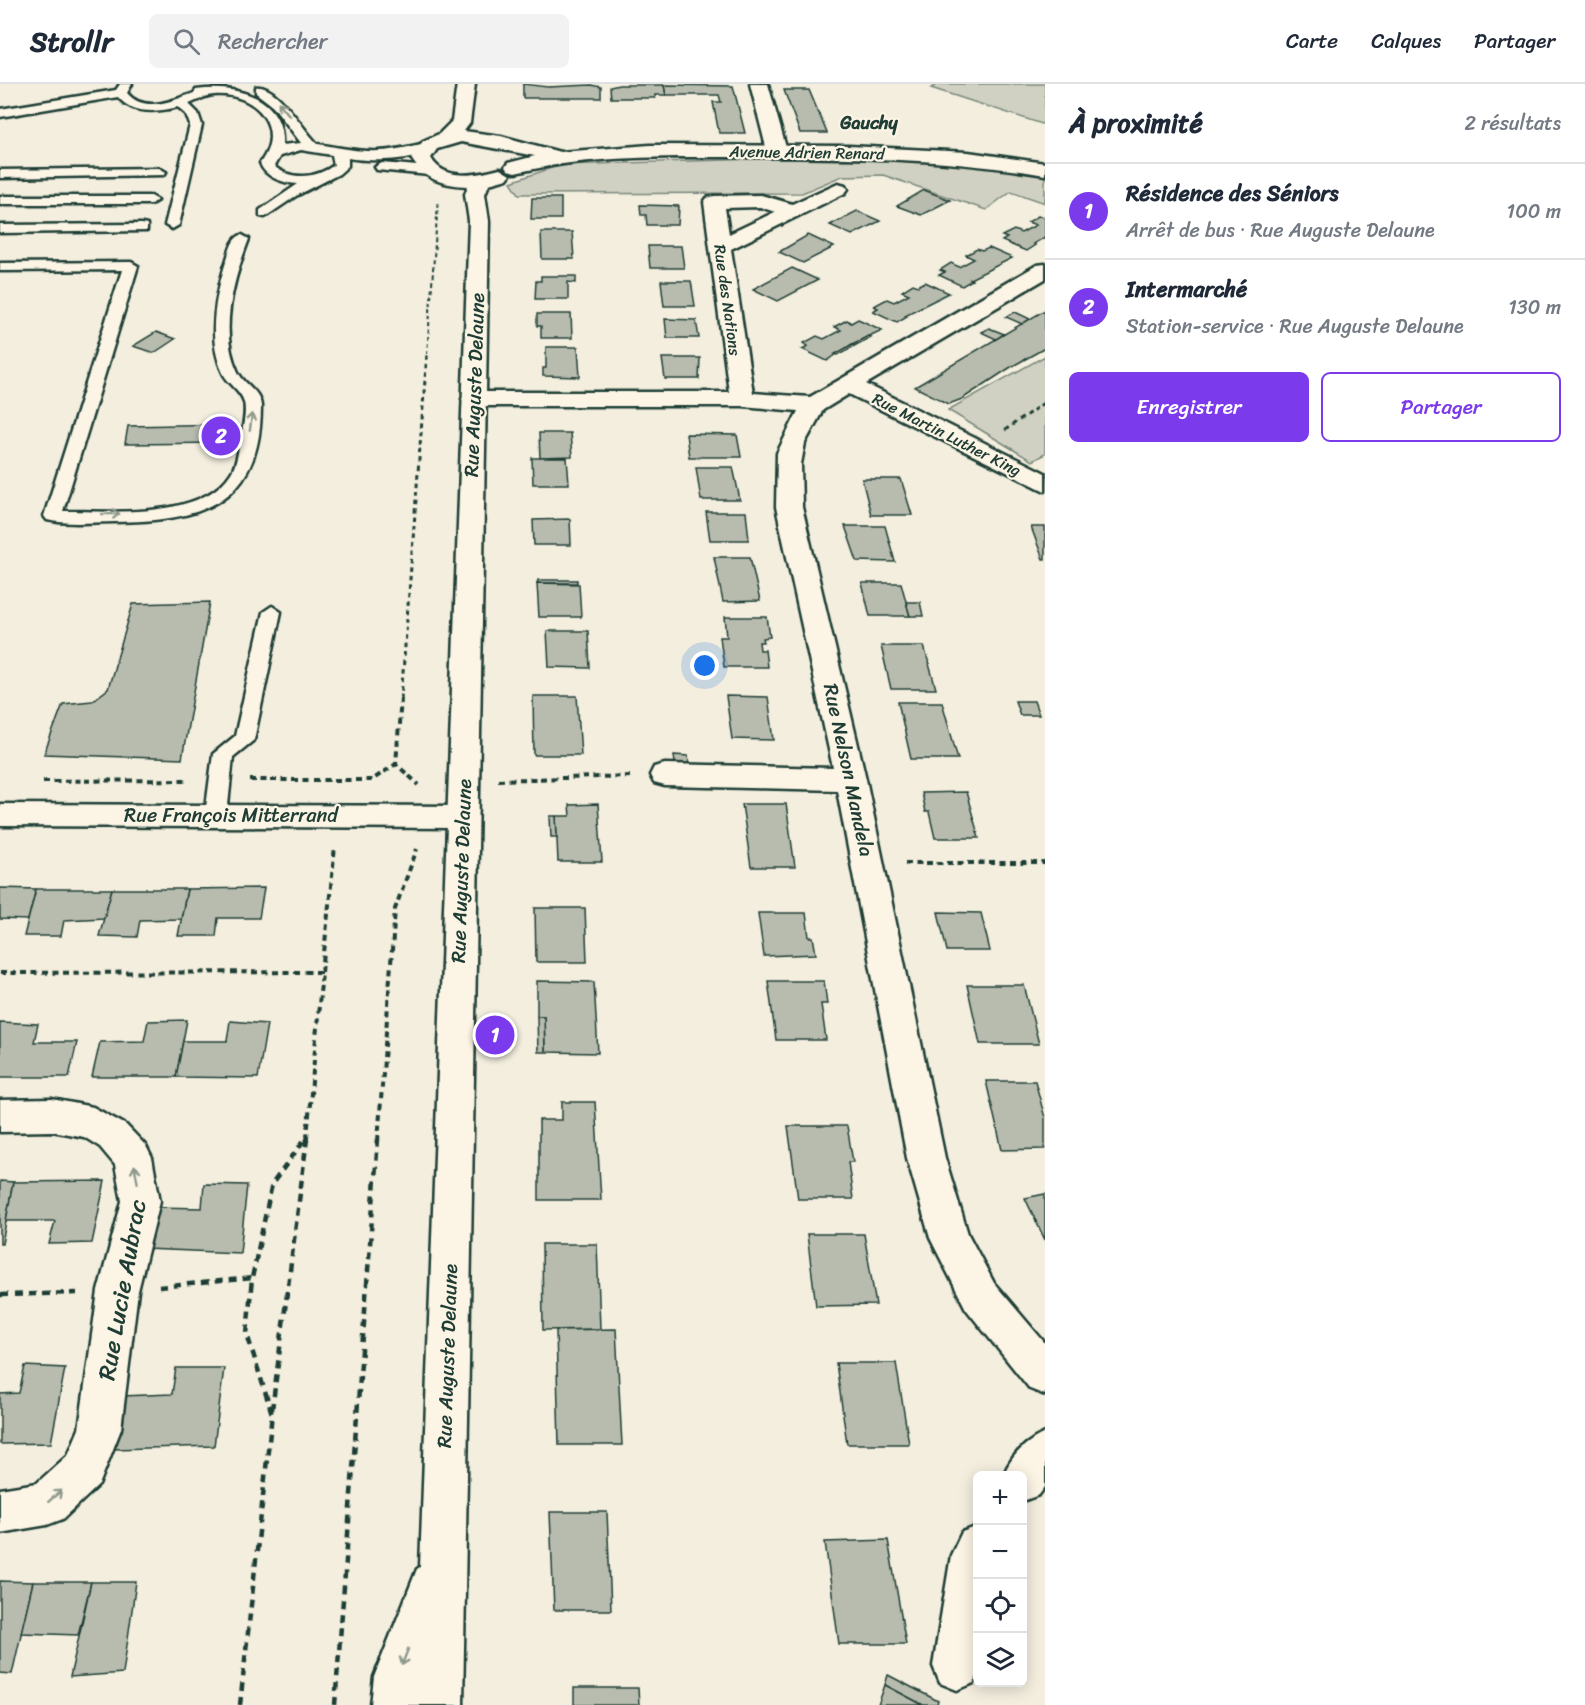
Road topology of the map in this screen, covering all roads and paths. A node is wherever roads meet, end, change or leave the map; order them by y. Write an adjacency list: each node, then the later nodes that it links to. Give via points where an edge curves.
1 (244, 84): 10 (lane, one-way to 1, via 274,98)
2 (466, 84): 9 (street, via 461,123)
3 (759, 84): 11 (street)
4 (201, 88): 6 (lane); 13 (lane, via 242,91 259,102 276,127)
5 (124, 89): 6 (lane, via 124,99 141,106); 7 (lane)
6 (181, 103): 28 (lane, via 192,113 196,125)
7 (0, 113)
8 (498, 136): 9 (street, Avenue Adrien Renard, via 469,136); 14 (street, Avenue Adrien Renard); 16 (street, via 519,155)
9 (436, 143): 12 (lane, via 409,153 368,158); 18 (street, via 420,158)
10 (313, 147): 12 (lane); 13 (lane)
11 (777, 151): 14 (street, Avenue Adrien Renard); 17 (street, Avenue Adrien Renard, via 896,154)
12 (337, 153): 21 (lane, via 342,162)
13 (275, 154): 23 (lane, via 267,163)
14 (569, 156): 16 (street, Avenue Adrien Renard)
15 (392, 166): 18 (lane); 21 (lane); 46 (path, via 404,176 439,190 396,764)
16 (515, 166): 22 (street, Avenue Adrien Renard, via 495,177)
17 (1045, 169)
18 (429, 171): 22 (street, via 452,178)
19 (159, 172): 20 (lane)
20 (0, 174)
21 (330, 174): 23 (lane); 23 (lane, via 291,193 265,213)
22 (481, 179): 36 (street, Rue Auguste Delaune, via 475,194 479,221)
23 (272, 183)
24 (838, 189): 27 (street)
25 (0, 200): 26 (lane)
26 (151, 200)
27 (792, 210): 32 (street); 32 (street, Rue des Nations, via 761,201 714,202)
28 (172, 225)
29 (142, 228): 30 (lane)
30 (0, 229)
31 (242, 239): 33 (lane, one-way to 31, via 131,266 53,516 178,513 220,495 238,476 246,457 253,403 245,387 231,375 220,334)
32 (720, 246): 37 (street, Rue des Nations)
33 (0, 267)
34 (1045, 270): 35 (street, Rue Nelson Mandela)
35 (849, 385): 39 (street, Rue Nelson Mandela); 40 (street, Rue Martin Luther King)
36 (474, 399): 37 (street); 45 (street, Rue Auguste Delaune)
37 (742, 399): 39 (street)
38 (1045, 402): 40 (path)
39 (814, 405): 44 (street, Rue Nelson Mandela, via 793,440 786,466 789,507)
40 (977, 449): 41 (street, Rue Martin Luther King)
41 (1045, 483)
42 (272, 612): 48 (lane, via 244,740 223,754)
43 (665, 775): 44 (street); 45 (path)
44 (851, 779): 52 (street, Rue Nelson Mandela)
45 (463, 781): 46 (path); 50 (street, Rue Auguste Delaune)
46 (419, 782): 49 (path)
47 (0, 815): 48 (street, Rue François Mitterrand)
48 (216, 815): 49 (street, Rue François Mitterrand)
49 (419, 816): 50 (street, Rue François Mitterrand); 67 (path, via 419,843 395,909)
50 (462, 817): 63 (street, Rue Auguste Delaune)
51 (335, 843): 54 (path)
52 (868, 863): 53 (path); 58 (street, Rue Nelson Mandela, via 926,1158 950,1238 980,1296)
53 (1045, 863)
54 (322, 972): 55 (path); 57 (path)
55 (0, 973)
56 (0, 1116): 62 (street, Rue Lucie Aubrac, one-way to 56, via 47,1503 84,1470 100,1429 118,1291 141,1201 133,1158 113,1136 93,1124 52,1115)
57 (307, 1137): 59 (path); 59 (path, via 272,1184 252,1278 247,1334)
58 (1045, 1375)
59 (272, 1414): 66 (path)
60 (1045, 1455): 61 (street)
61 (1027, 1475)
62 (0, 1511)
63 (442, 1563): 68 (street, Rue Auguste Delaune, one-way to 68, via 398,1677); 69 (street, Rue Auguste Delaune)
64 (973, 1564): 65 (street)
65 (957, 1666)
66 (240, 1705)
67 (335, 1705)
68 (395, 1705)
69 (439, 1705)

